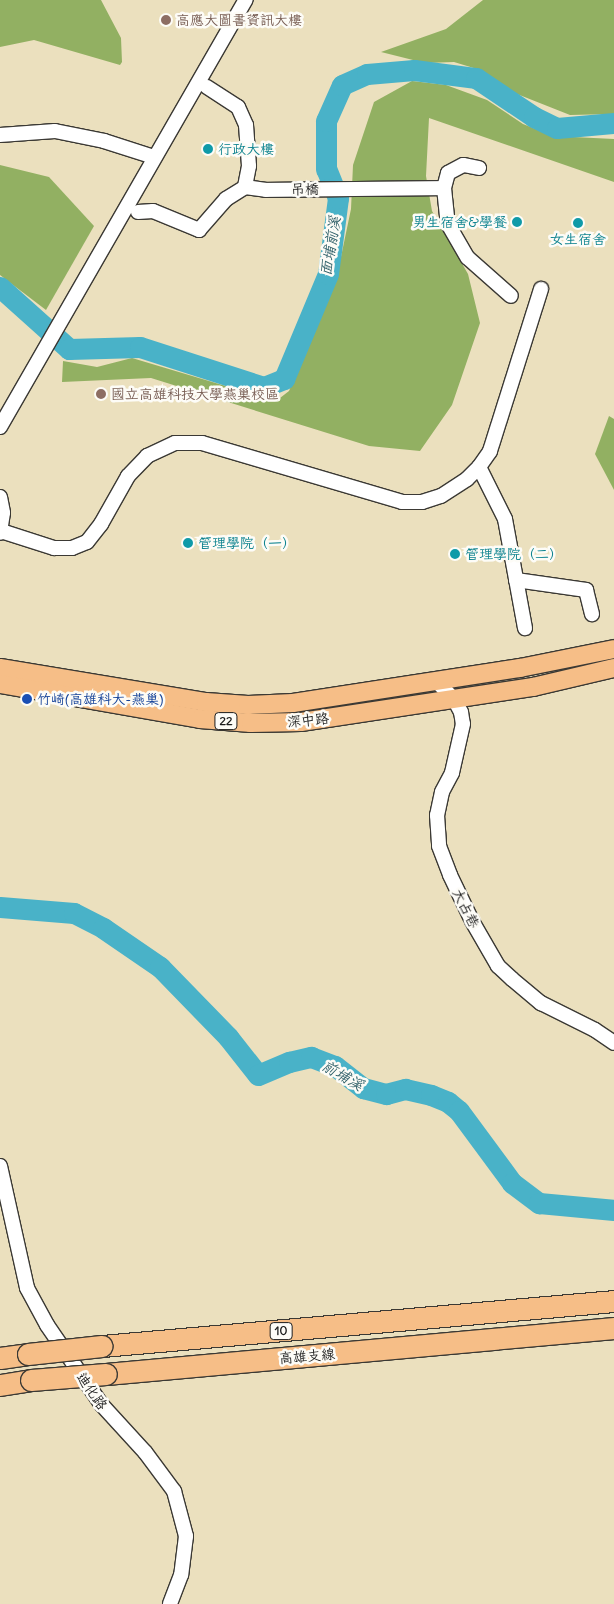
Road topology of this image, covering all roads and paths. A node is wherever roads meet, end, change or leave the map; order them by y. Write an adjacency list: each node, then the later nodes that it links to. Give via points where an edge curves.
1 (246, 0): 4 (street)
2 (207, 87): 6 (street, via 238,107 246,125 249,166)
3 (0, 135): 4 (street, via 55,131 104,141)
4 (154, 157): 11 (street)
5 (479, 168): 7 (street, via 463,165 448,173)
6 (245, 187): 7 (street, 吊橋, via 266,190); 8 (street, via 226,199 199,230 153,211)
7 (444, 188): 10 (street, via 448,224 468,258)
8 (138, 212)
9 (541, 289): 12 (street, via 490,450)
10 (511, 296)
11 (0, 427)
12 (479, 466): 14 (street, via 441,496 422,502 402,502 202,443 175,443 147,456 128,476 87,542 72,548 54,548); 15 (street, via 505,519)
13 (0, 497): 14 (street, via 4,513)
14 (1, 532)
15 (516, 580): 16 (street, via 586,590); 17 (street)
16 (592, 614)
17 (525, 628)
18 (614, 649): 21 (main road, 深中路 / 22)
19 (0, 668): 21 (main road, 深中路 / 22, via 206,702 248,705 293,703)
20 (614, 668): 23 (main road, 深中路 / 22)
21 (437, 682): 23 (street)
22 (0, 684): 23 (main road, 深中路 / 22, via 200,719 250,723 301,722)
23 (457, 705): 24 (street, 大占巷, via 463,724 461,740 437,815 439,846 450,875 498,966 541,1003)
24 (614, 1043)
25 (0, 1166): 30 (street, 迪化路, via 27,1288 47,1325 101,1404 145,1452 174,1491 186,1536 181,1575)
26 (614, 1302): 28 (highway, 高雄支線 / 10, bridge, via 102,1346)
27 (614, 1328): 29 (highway, 高雄支線 / 10, bridge)
28 (0, 1358)
29 (0, 1385)
30 (170, 1604)

